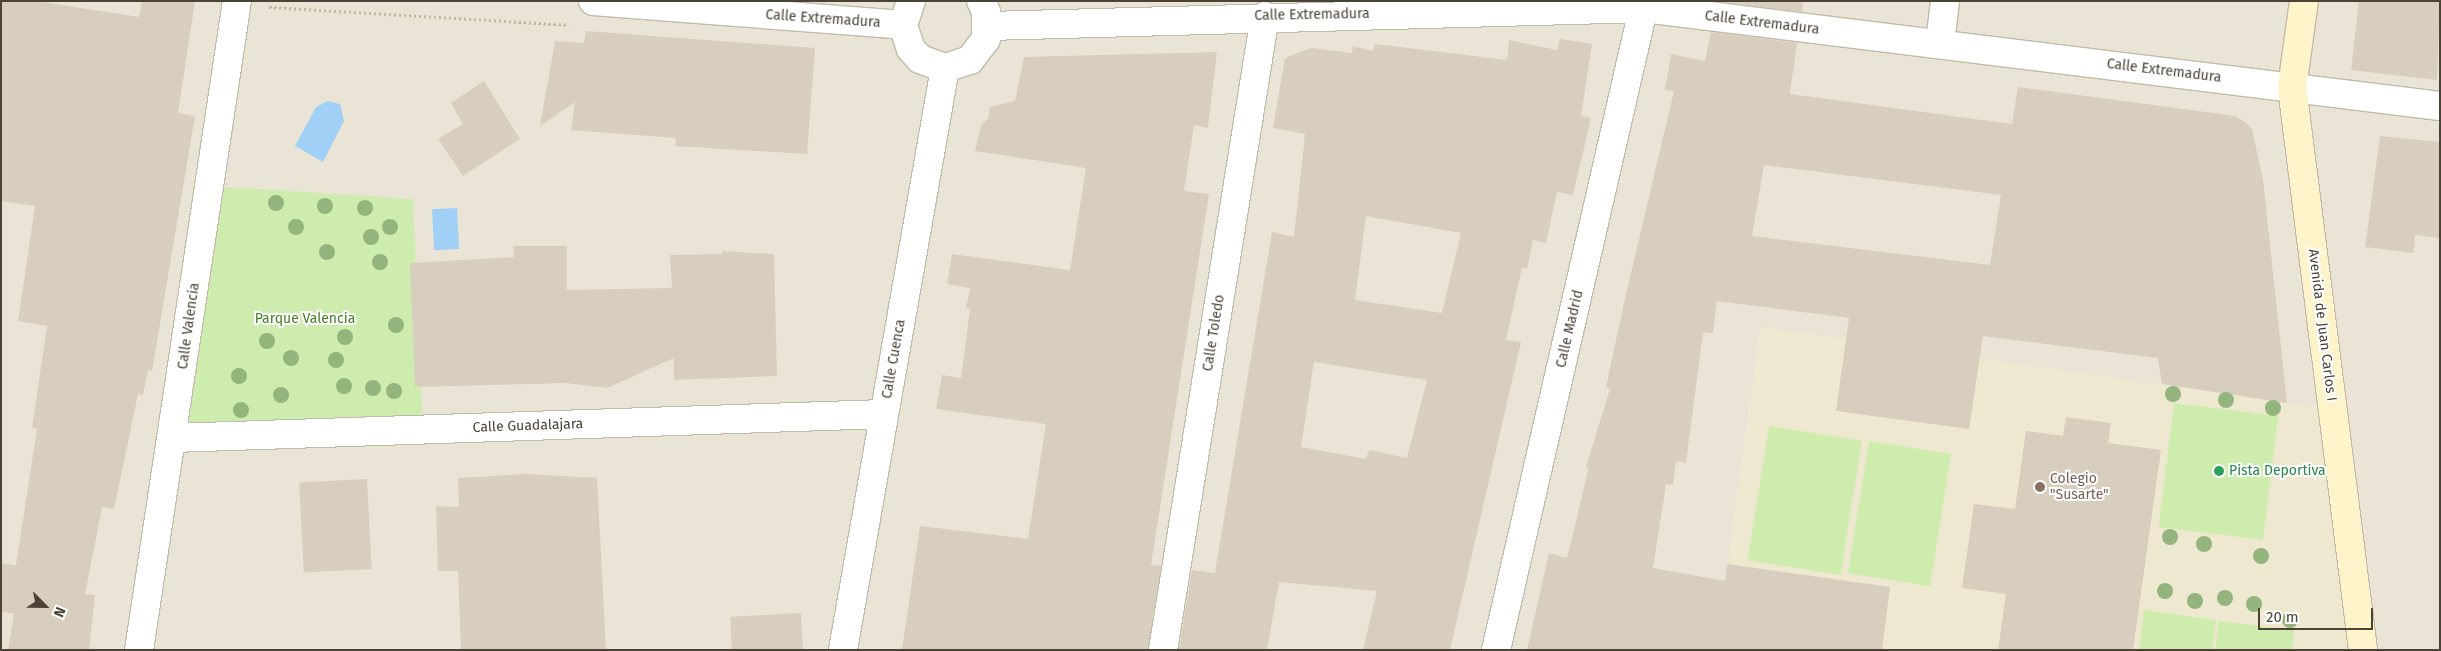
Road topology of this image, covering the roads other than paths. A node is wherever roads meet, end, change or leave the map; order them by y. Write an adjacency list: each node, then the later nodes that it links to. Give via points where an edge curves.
1 (237, 1): 14 (street, Calle Valencia)
2 (593, 1): 6 (street, Calle Extremadura)
3 (1945, 1): 9 (street)
4 (2304, 1): 11 (street, Avenida de Juan Carlos I)
5 (1645, 5): 8 (street, Calle Extremadura); 9 (street, Calle Extremadura); 18 (street, Calle Madrid)
6 (907, 13): 10 (street, via 911,49 920,59)
7 (984, 14): 8 (street, Calle Extremadura); 10 (street, via 980,51 958,66)
8 (1265, 16): 17 (street, Calle Toledo)
9 (1940, 44): 11 (street, Calle Extremadura)
10 (945, 68): 13 (street, Calle Cuenca)
11 (2292, 87): 12 (street, Calle Extremadura); 19 (street, Avenida de Juan Carlos I)
12 (2440, 106)
13 (884, 414): 14 (street, Calle Guadalajara); 16 (street, Calle Cuenca)
14 (172, 438): 15 (street, Calle Valencia)
15 (139, 650)
16 (843, 650)
17 (1163, 650)
18 (1496, 650)
19 (2363, 650)

